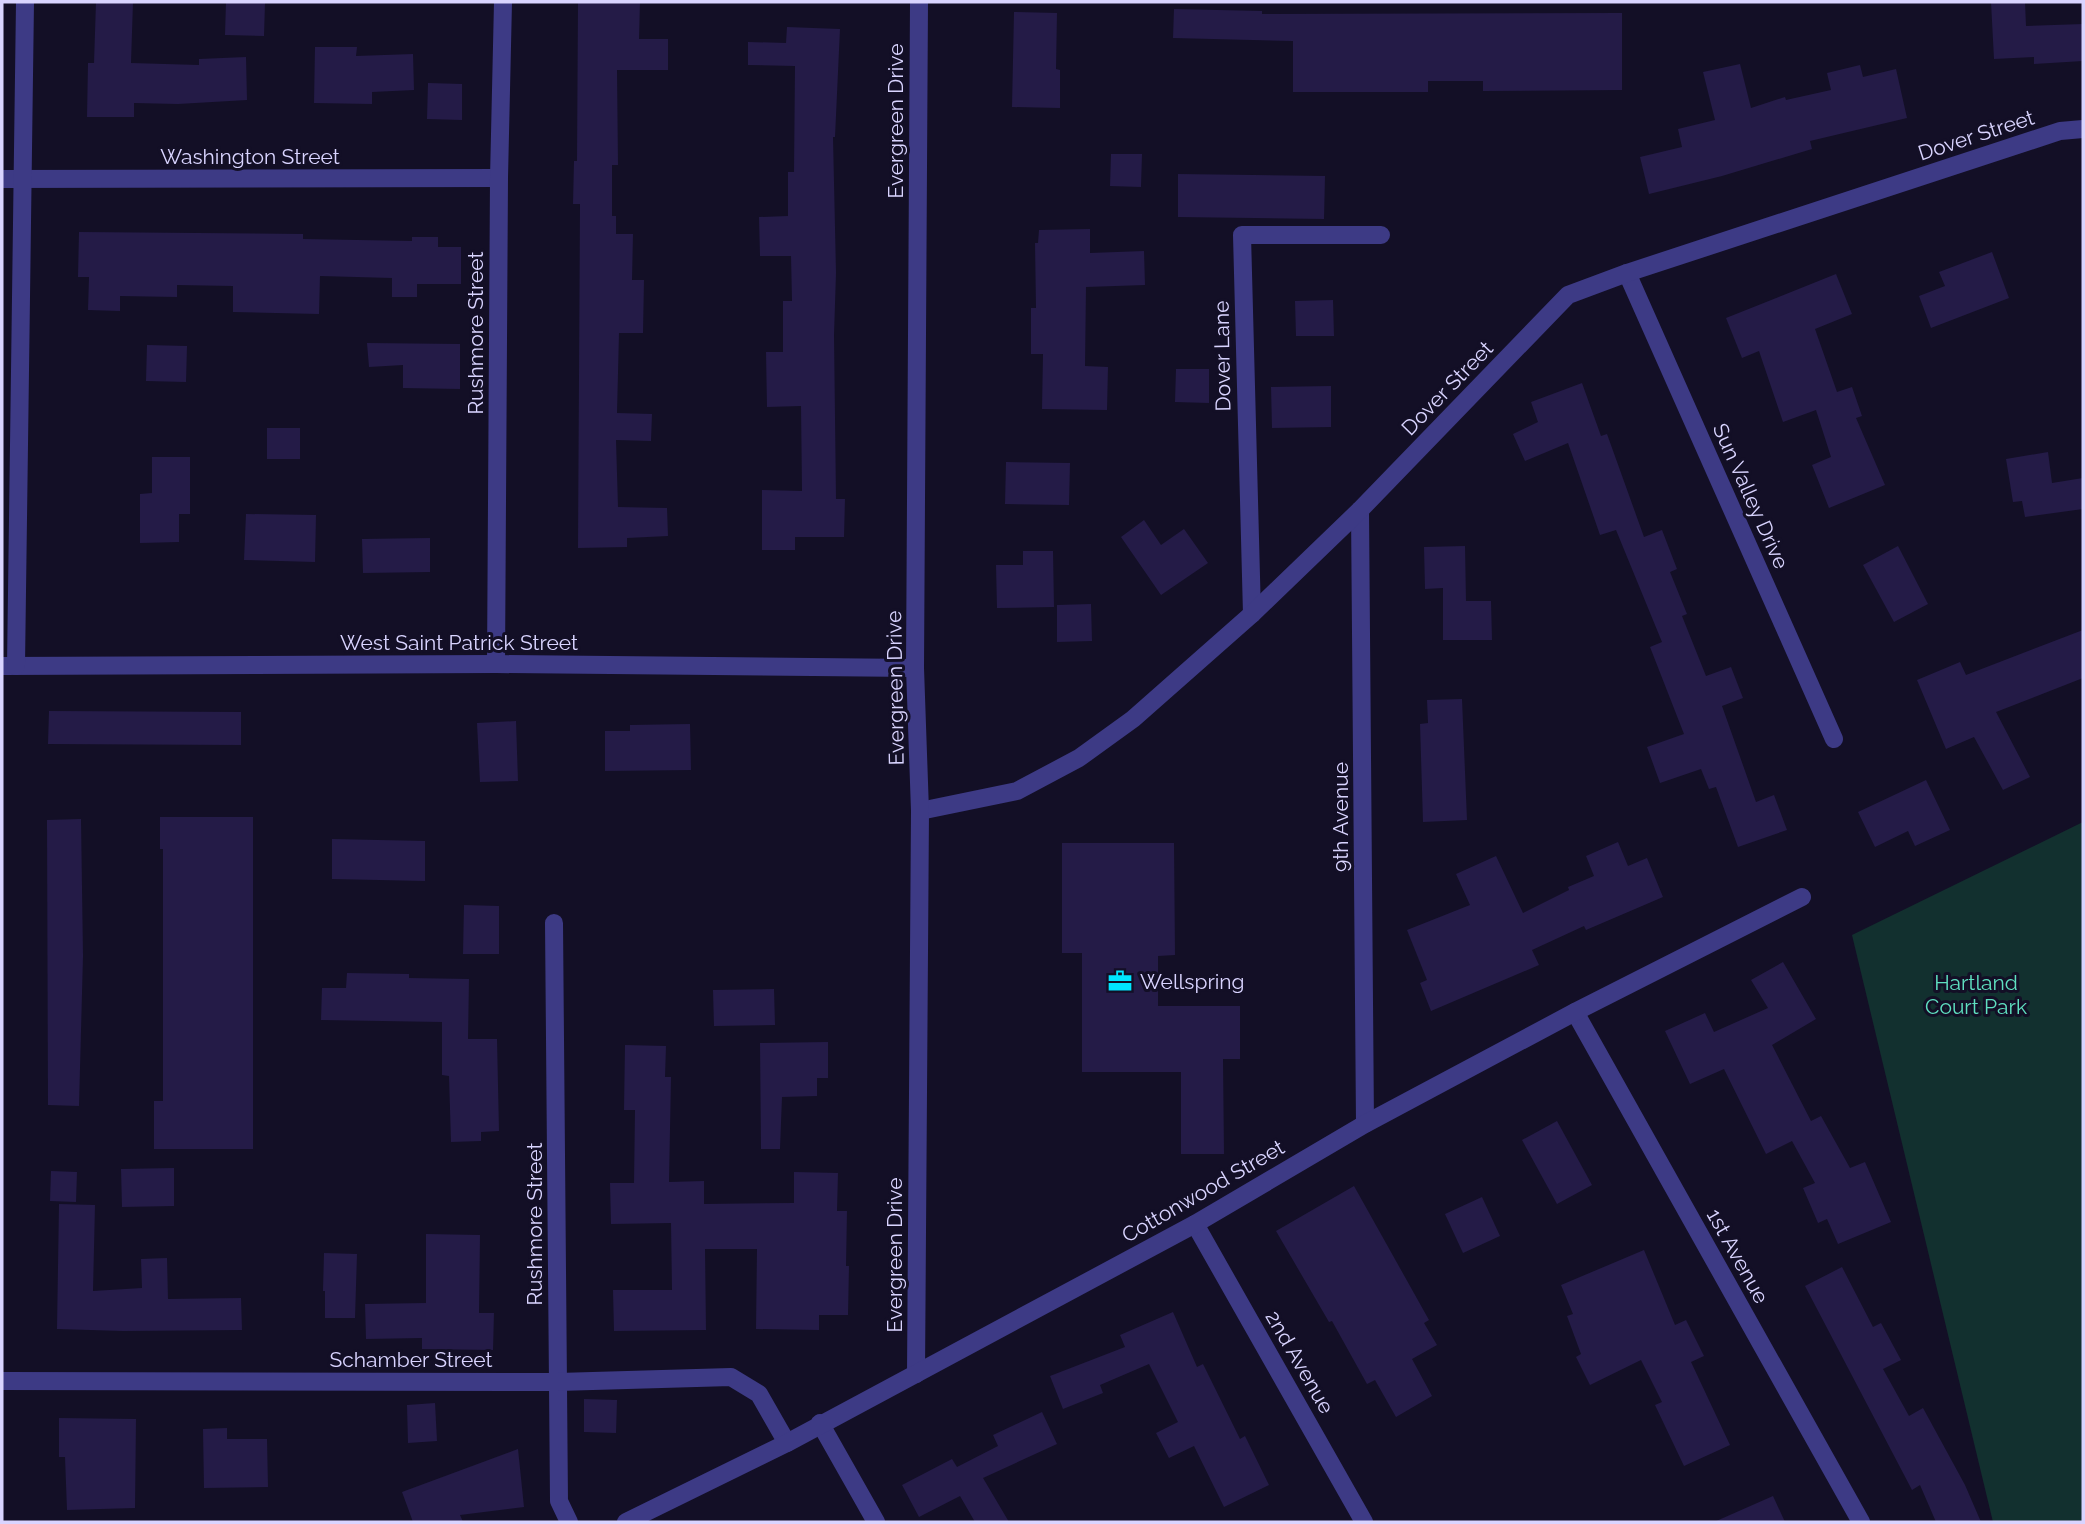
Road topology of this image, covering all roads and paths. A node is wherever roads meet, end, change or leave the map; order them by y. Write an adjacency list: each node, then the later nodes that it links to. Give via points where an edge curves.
1 (25, 2): 7 (street)
2 (503, 2): 5 (street, Rushmore Street)
3 (919, 2): 14 (street, Evergreen Drive)
4 (2083, 130): 9 (street, Dover Street, via 2060,131)
5 (499, 178): 7 (street, Washington Street); 12 (street, Rushmore Street)
6 (2, 179): 7 (street, Washington Street)
7 (23, 179): 13 (street)
8 (1381, 235): 11 (street, Dover Lane, via 1242,235)
9 (1627, 273): 10 (street, Dover Street, via 1568,295); 15 (street, Sun Valley Drive)
10 (1360, 510): 11 (street, Dover Street); 20 (street, 9th Avenue)
11 (1252, 614): 16 (street, Dover Street, via 1133,719 1079,758 1017,791)
12 (496, 664): 13 (street, West Saint Patrick Street); 14 (street, West Saint Patrick Street)
13 (9, 666)
14 (915, 668): 16 (street, Evergreen Drive)
15 (1834, 739)
16 (920, 811): 22 (street, Evergreen Drive)
17 (1802, 897): 19 (street, Cottonwood Street)
18 (554, 923): 24 (street, Rushmore Street)
19 (1575, 1012): 20 (street, Cottonwood Street); 31 (street, 1st Avenue)
20 (1365, 1124): 21 (street, Cottonwood Street)
21 (1195, 1224): 22 (street, Cottonwood Street); 30 (street, 2nd Avenue)
22 (916, 1374): 25 (street, Cottonwood Street)
23 (2, 1381): 24 (street, Schamber Street)
24 (558, 1382): 26 (street, Schamber Street, via 731,1377 759,1394); 27 (street, Rushmore Street, via 559,1502)
25 (820, 1423): 26 (street, Cottonwood Street); 29 (street)
26 (787, 1443): 28 (street, Cottonwood Street)
27 (569, 1522)
28 (626, 1522)
29 (876, 1522)
30 (1364, 1522)
31 (1861, 1522)

